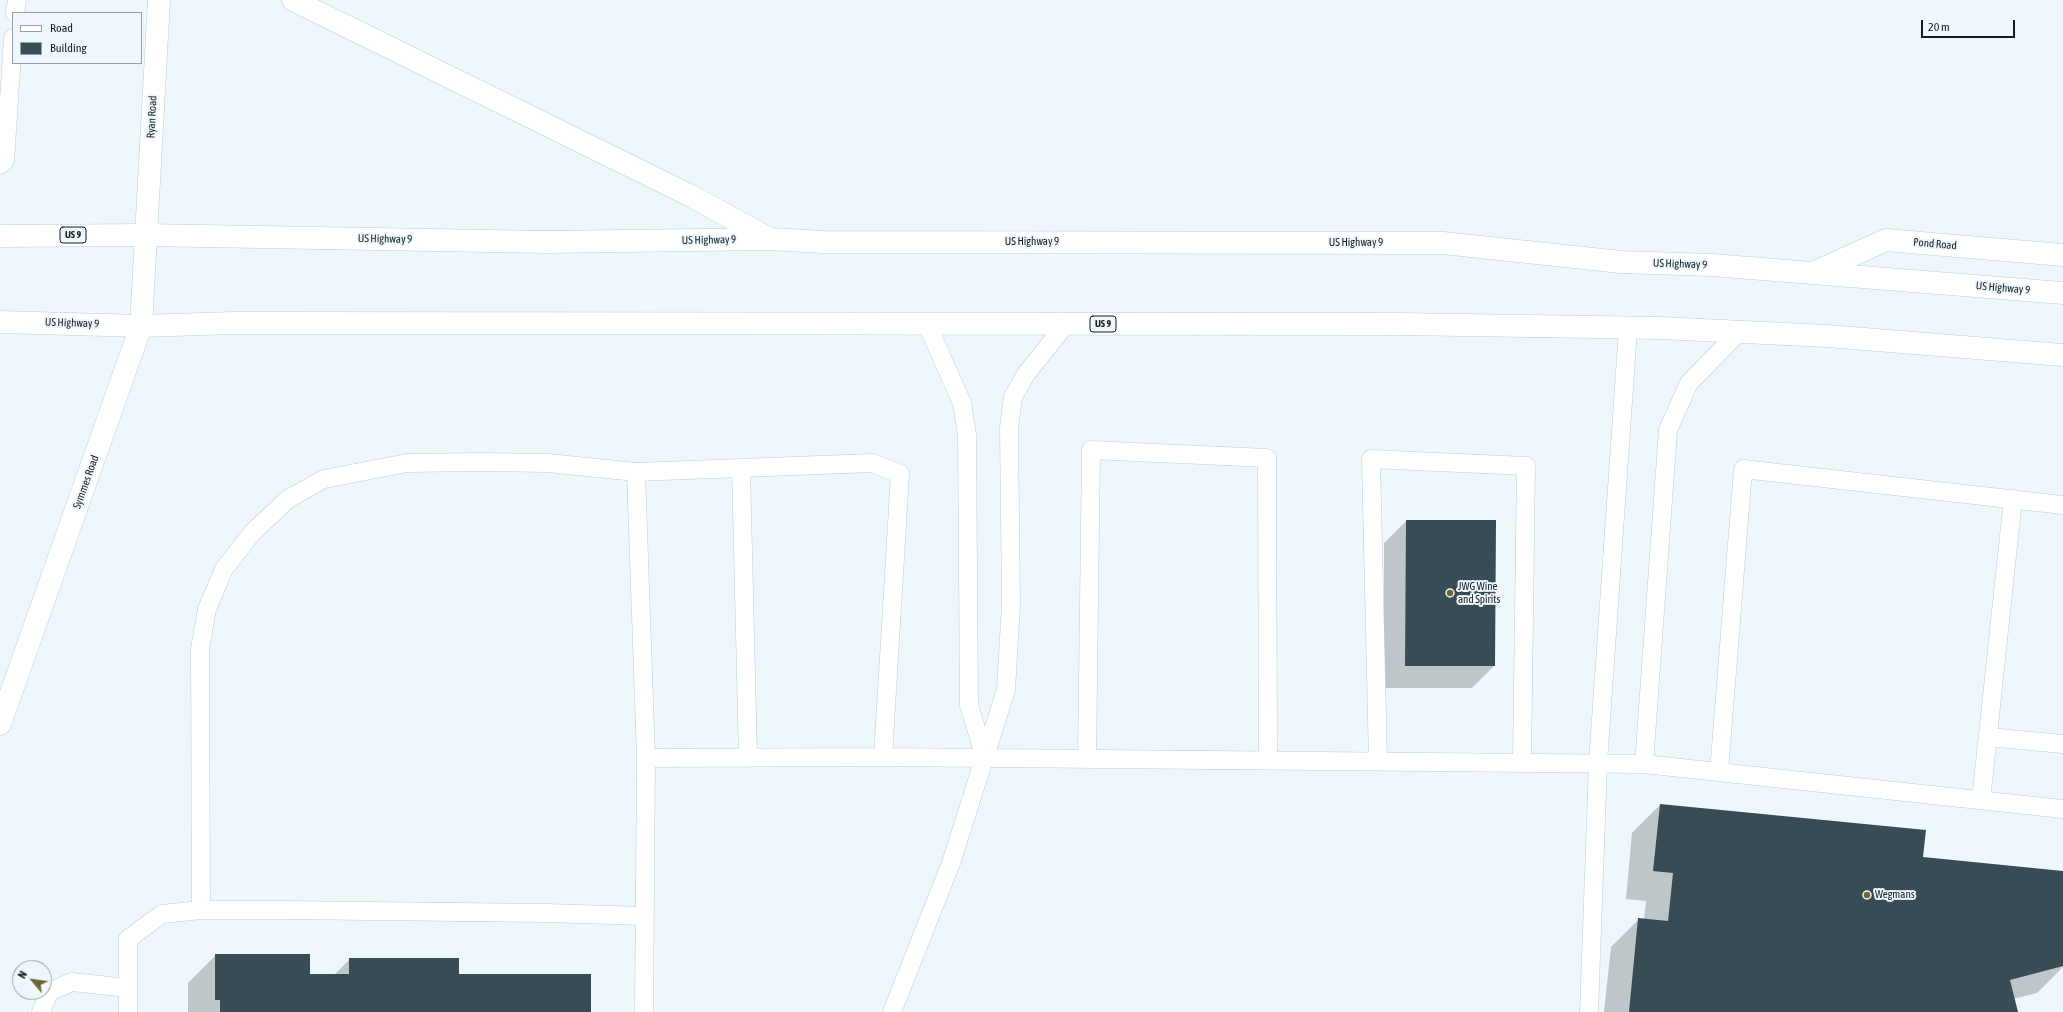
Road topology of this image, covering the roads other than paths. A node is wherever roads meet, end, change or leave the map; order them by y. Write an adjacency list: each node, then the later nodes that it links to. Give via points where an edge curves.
1 (17, 0): 4 (lane)
2 (159, 0): 7 (main road, Ryan Road)
3 (293, 0): 9 (main road, via 691,196)
4 (15, 12)
5 (12, 53): 6 (lane, via 5,161)
6 (0, 166)
7 (145, 235): 8 (main road, US Highway 9 / US 9); 9 (main road, US Highway 9 / US 9, via 547,242); 16 (main road, Symmes Road)
8 (0, 236)
9 (771, 239): 11 (main road, US Highway 9 / US 9, via 831,242 1442,244 1621,262 1712,265)
10 (2063, 255): 11 (main road, Pond Road, via 1886,240)
11 (1813, 273): 12 (main road, US Highway 9 / US 9)
12 (2063, 293)
13 (0, 322): 16 (main road, US Highway 9 / US 9)
14 (927, 324): 15 (main road, US Highway 9 / US 9); 16 (main road, US Highway 9 / US 9, via 233,323); 30 (lane, via 962,403 967,435 969,704)
15 (1066, 324): 17 (main road, US Highway 9 / US 9, via 1397,324); 30 (lane, via 1026,374 1013,397 1009,428 1011,604 1006,690)
16 (141, 326): 24 (main road, Symmes Road)
17 (1628, 329): 18 (main road, US Highway 9 / US 9); 35 (lane)
18 (1739, 332): 19 (main road, US Highway 9 / US 9, via 1827,336); 36 (lane, via 1689,383 1668,430)
19 (2063, 355)
20 (741, 468): 21 (lane); 27 (lane, via 872,463 900,474); 29 (lane)
21 (636, 472): 28 (lane); 40 (lane, via 548,463 407,463 324,479 288,499 252,533 224,569 207,609 200,649)
22 (2013, 499): 23 (lane); 25 (lane); 37 (lane, via 1743,469)
23 (2063, 505)
24 (0, 724)
25 (1988, 737): 26 (lane); 38 (lane)
26 (2063, 744)
27 (883, 757): 29 (lane); 30 (lane)
28 (646, 758): 29 (lane); 41 (lane)
29 (748, 758)
30 (985, 758): 31 (lane); 46 (lane, via 951,863)
31 (1087, 759): 32 (lane); 32 (lane, via 1091,450 1267,458)
32 (1268, 760): 33 (lane)
33 (1378, 761): 34 (lane); 34 (lane, via 1371,459 1526,466)
34 (1522, 762): 35 (lane)
35 (1598, 763): 36 (lane); 47 (lane)
36 (1644, 764): 37 (lane)
37 (1719, 772): 38 (lane)
38 (1981, 800): 39 (lane)
39 (2063, 809)
40 (201, 910): 41 (lane, via 531,912); 42 (lane, via 162,914 128,939)
41 (645, 916): 45 (lane)
42 (128, 988): 43 (lane, via 72,982 49,992); 44 (lane)
43 (41, 1012)
44 (128, 1012)
45 (644, 1012)
46 (892, 1012)
47 (1589, 1012)

